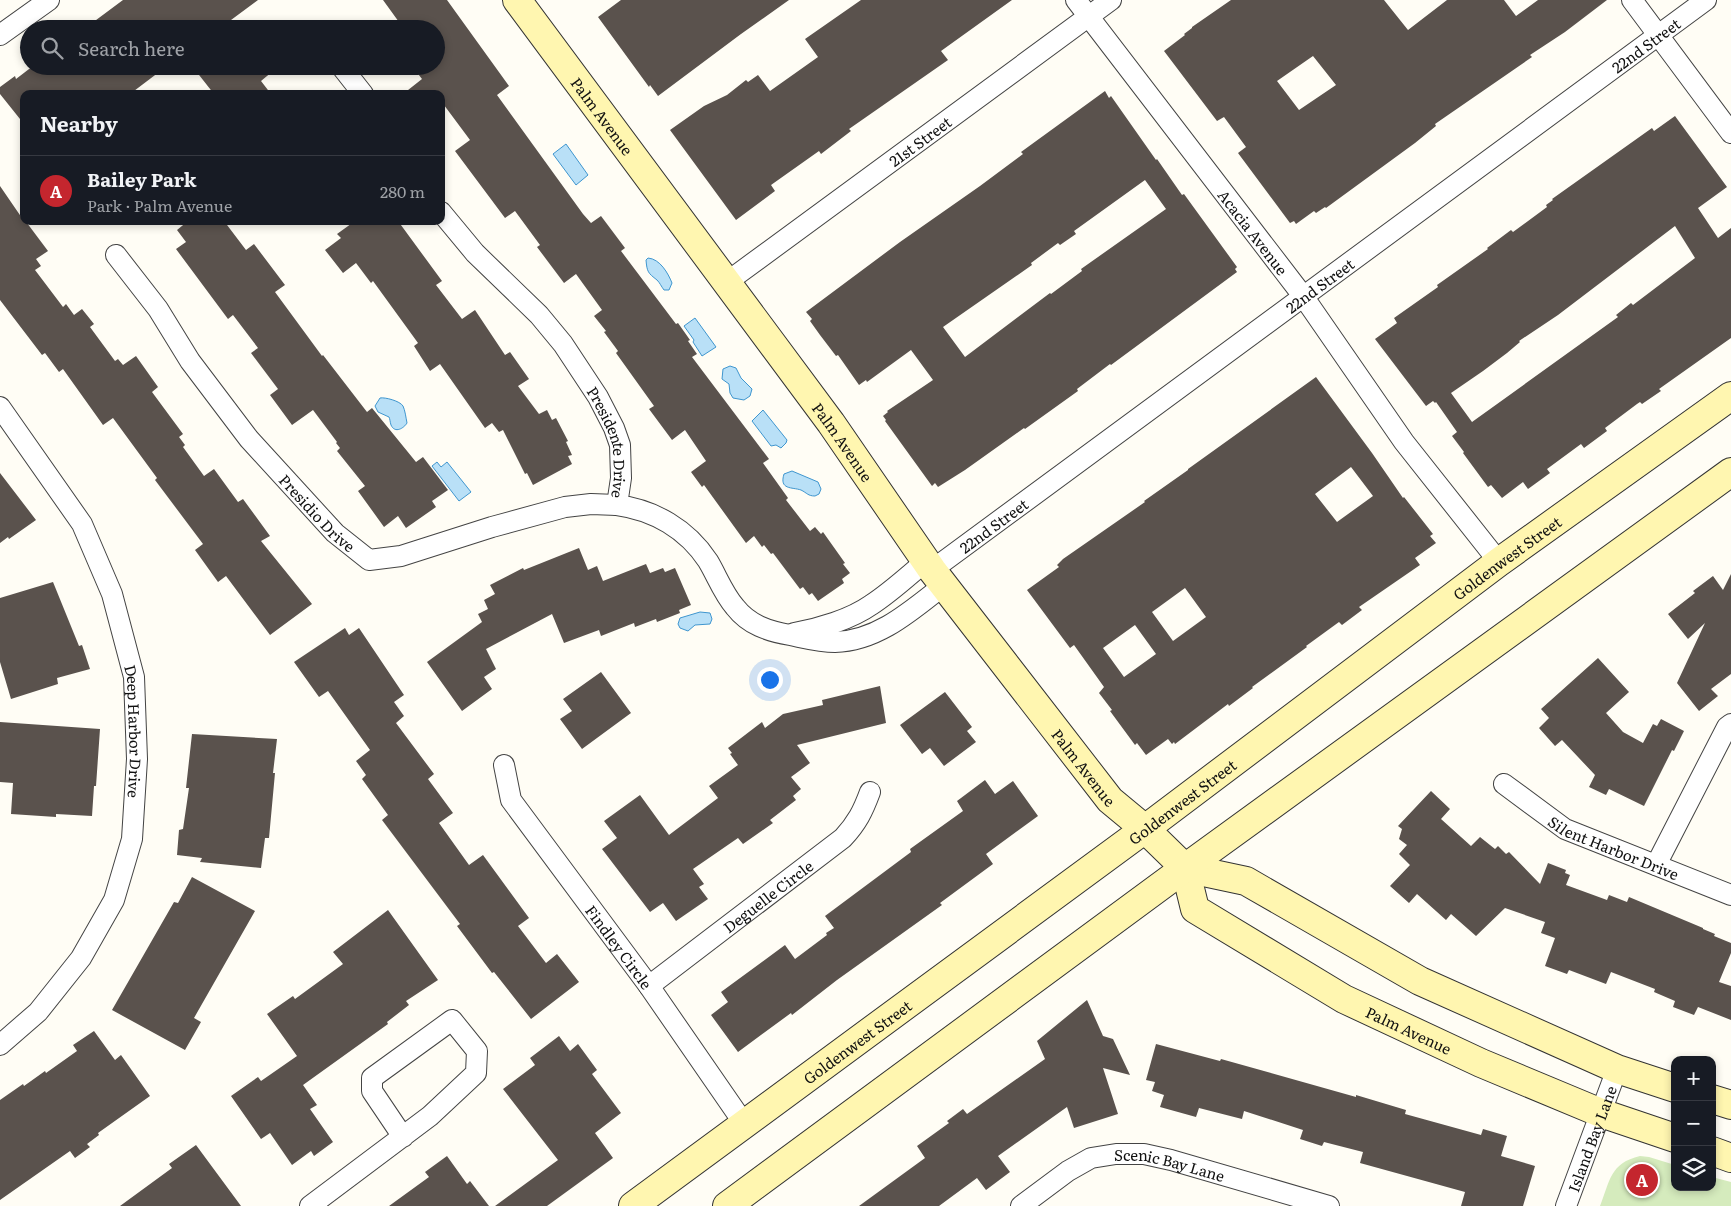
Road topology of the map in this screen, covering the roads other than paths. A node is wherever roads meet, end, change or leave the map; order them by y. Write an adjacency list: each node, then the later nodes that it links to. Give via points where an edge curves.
1 (49, 0): 8 (street)
2 (517, 0): 17 (main road, Palm Avenue)
3 (1076, 0): 7 (street, Acacia Avenue)
4 (1111, 0): 7 (street, 21st Street)
5 (1632, 0): 11 (street)
6 (1706, 0): 11 (street, 22nd Street)
7 (1088, 17): 17 (street, 21st Street); 18 (street, Acacia Avenue)
8 (21, 20)
9 (20, 21): 10 (street)
10 (0, 35)
11 (1658, 36): 14 (street); 18 (street, 22nd Street)
12 (348, 75): 13 (street)
13 (360, 90)
14 (1731, 133)
15 (445, 217): 22 (street, Presidente Drive, via 475,252 539,315 563,344 598,397 620,445 621,478)
16 (116, 255): 22 (street, Presidio Drive, via 249,439 335,533 369,560 401,556 565,507)
17 (727, 282): 24 (main road, Palm Avenue, via 831,423)
18 (1303, 296): 23 (street, Acacia Avenue, via 1404,442); 24 (street, 22nd Street)
19 (1731, 396): 23 (main road, Goldenwest Street)
20 (0, 407): 37 (street, Deep Harbor Drive, via 82,524 112,594 134,677 137,758 132,839 114,900 81,958 38,1012)
21 (1731, 472): 34 (main road)
22 (617, 505): 27 (street, Presidente Drive, via 658,516 674,526 699,550 742,615 764,629)
23 (1499, 562): 32 (main road, Goldenwest Street)
24 (934, 572): 25 (street, Presidente Drive); 26 (street, Presidente Drive, via 896,622); 32 (main road, Palm Avenue, via 1110,800)
25 (861, 611): 26 (street); 27 (street, Presidente Drive, via 834,623)
26 (872, 634): 27 (street, Presidente Drive, via 837,642)
27 (787, 635)
28 (1731, 724): 33 (street)
29 (504, 765): 36 (street, Findley Circle, via 510,800)
30 (1504, 784): 33 (street, Silent Harbor Drive, via 1565,829)
31 (870, 792): 36 (street, Deguelle Circle, via 863,812 843,838)
32 (1145, 829): 34 (main road, Palm Avenue); 43 (main road, Goldenwest Street)
33 (1656, 865): 35 (street, Silent Harbor Drive)
34 (1185, 868): 38 (main road, via 1246,881 1420,981); 42 (main road, Palm Avenue, via 1195,908 1344,999 1481,1063); 51 (main road)
35 (1731, 895)
36 (649, 986): 43 (street, Findley Circle)
37 (0, 1044)
38 (1617, 1069): 39 (main road); 42 (street, Island Bay Lane)
39 (1671, 1087)
40 (1716, 1100): 41 (main road)
41 (1731, 1105)
42 (1601, 1113): 45 (main road, Palm Avenue); 54 (street, Island Bay Lane)
43 (745, 1125): 50 (main road, Goldenwest Street)
44 (403, 1137): 44 (street, via 476,1073 477,1051 452,1020 372,1078 372,1091); 49 (street)
45 (1671, 1137)
46 (1716, 1152): 47 (main road)
47 (1731, 1158)
48 (1278, 1199): 52 (street, Scenic Bay Lane, via 1171,1160 1144,1154 1116,1154 1091,1158); 53 (street, Scenic Bay Lane)
49 (310, 1206)
50 (633, 1206)
51 (727, 1206)
52 (1022, 1206)
53 (1329, 1206)
54 (1566, 1206)

